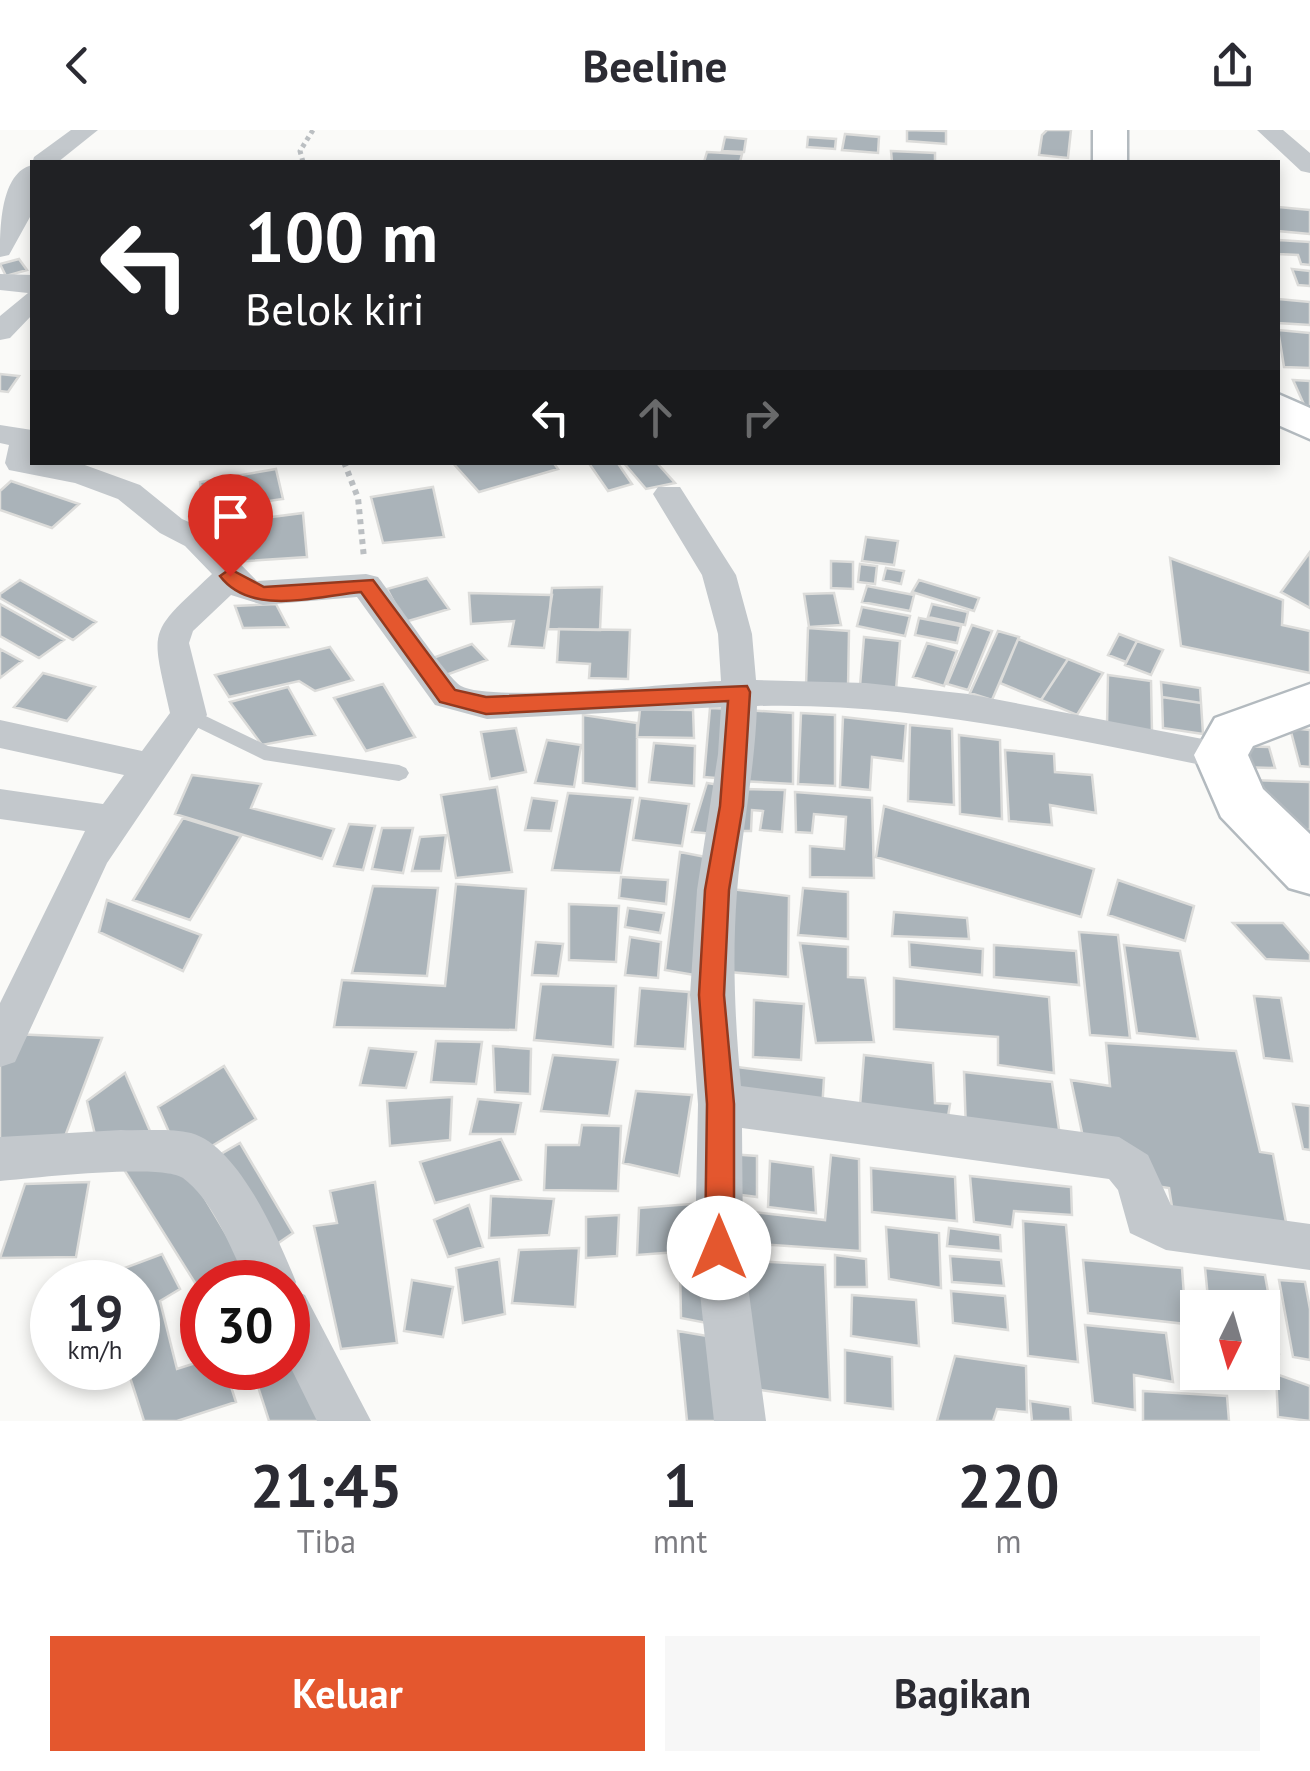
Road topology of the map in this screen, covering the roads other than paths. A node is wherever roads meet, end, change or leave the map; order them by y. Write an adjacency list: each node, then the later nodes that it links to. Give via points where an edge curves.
1 (86, 130): 4 (street)
2 (1110, 130): 5 (main road)
3 (1268, 130): 6 (street)
4 (46, 160)
5 (1110, 160)
6 (1310, 166)
7 (30, 174): 8 (street, via 20,185 17,217)
8 (0, 249)
9 (0, 282): 10 (street)
10 (30, 283)
11 (30, 302): 12 (street)
12 (0, 332)
13 (1280, 407): 14 (main road)
14 (1310, 426)
15 (0, 434): 16 (street, via 26,438 20,462)
16 (30, 464)
17 (36, 465): 19 (street, via 129,492 196,538)
18 (669, 494): 20 (street, via 719,575 735,634)
19 (230, 576): 20 (street, via 263,594 366,585 448,696 486,706); 22 (street, via 178,626 172,643)
20 (739, 692): 24 (street, via 904,698); 31 (street, via 712,977)
21 (1310, 703): 24 (main road, via 1234,732)
22 (188, 716): 25 (street); 26 (lane, via 264,753)
23 (0, 734): 25 (street)
24 (1220, 756): 29 (main road, via 1240,802)
25 (152, 766): 28 (street)
26 (399, 774)
27 (0, 804): 28 (street)
28 (112, 820): 30 (street)
29 (1310, 872)
30 (0, 1048)
31 (720, 1104): 33 (street, via 1119,1158 1141,1184 1147,1217 1166,1227); 37 (street, via 719,1248)
32 (0, 1159): 34 (street, via 189,1154 213,1175)
33 (1310, 1248)
34 (260, 1260)
35 (310, 1354): 36 (street)
36 (345, 1421)
37 (740, 1421)

